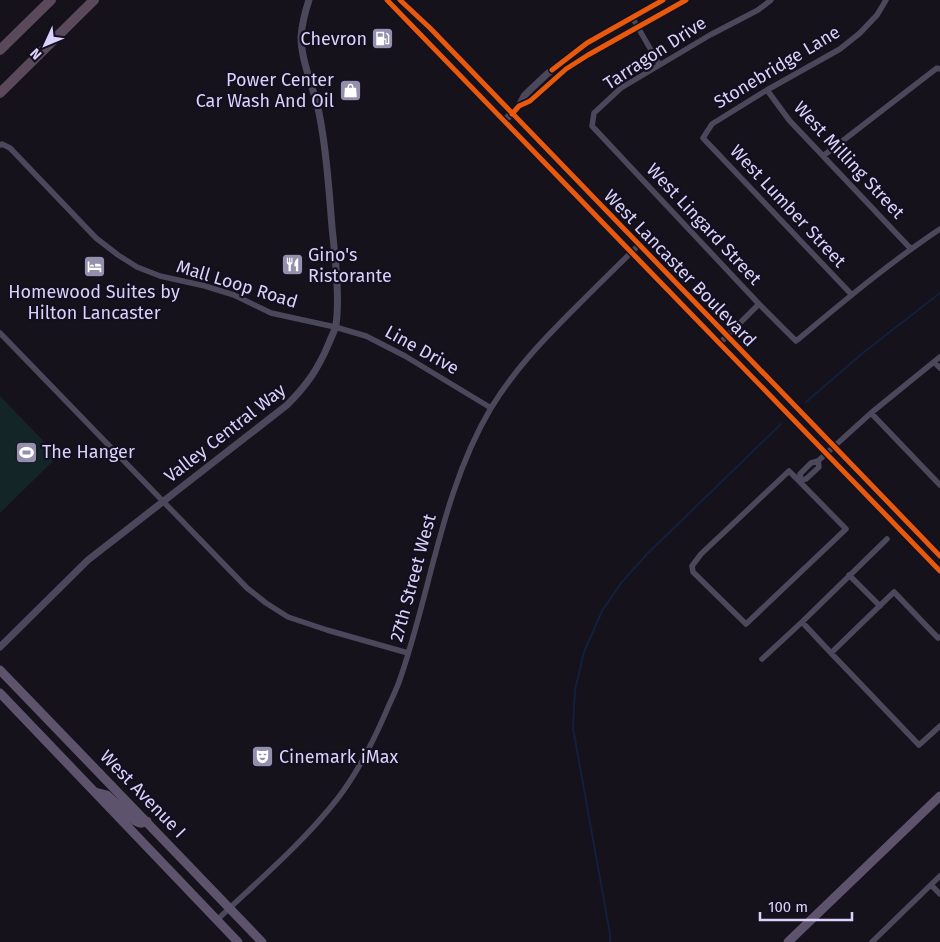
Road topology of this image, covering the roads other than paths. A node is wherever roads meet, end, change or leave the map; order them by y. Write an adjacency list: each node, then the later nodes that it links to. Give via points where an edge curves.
1 (51, 0): 12 (highway)
2 (94, 0): 16 (highway)
3 (309, 0): 30 (street, Valley Central Way, via 301,38 320,117 327,173 335,260)
4 (387, 0): 19 (street, West Lancaster Boulevard)
5 (400, 0): 18 (street, West Lancaster Boulevard)
6 (663, 0): 10 (street)
7 (686, 0): 11 (street)
8 (771, 0): 13 (street, Tarragon Drive)
9 (886, 0): 15 (street, Stonebridge Lane, via 877,15 840,49)
10 (632, 17): 11 (street); 17 (street, via 561,62 524,96)
11 (638, 27): 13 (street); 17 (street, via 584,57 530,101)
12 (0, 50)
13 (659, 64): 20 (street, Tarragon Drive, via 621,88 594,113)
14 (938, 69): 23 (street)
15 (767, 90): 21 (street, Stonebridge Lane, via 712,124); 23 (street, West Milling Street)
16 (0, 92)
17 (519, 106): 18 (street)
18 (512, 114): 19 (street); 25 (street, West Lancaster Boulevard)
19 (504, 121): 27 (street, West Lancaster Boulevard)
20 (592, 126): 29 (street, West Lingard Street)
21 (703, 138): 28 (street, West Lumber Street)
22 (0, 144): 30 (street, Mall Loop Road, via 10,148 96,238 137,267 234,295 271,313)
23 (822, 156): 26 (street, West Milling Street)
24 (940, 229): 26 (street)
25 (639, 245): 27 (street, 27th Street West); 32 (street, West Lancaster Boulevard)
26 (911, 249): 28 (street)
27 (631, 252): 33 (street, West Lancaster Boulevard); 37 (street, 27th Street West, via 538,346)
28 (852, 295): 29 (street, West Lingard Street, via 796,341)
29 (759, 304): 32 (street)
30 (335, 327): 37 (street, Line Drive, via 366,336 406,356); 43 (street, Valley Central Way, via 312,378 288,406)
31 (0, 333): 43 (street)
32 (727, 336): 33 (street); 39 (street, West Lancaster Boulevard)
33 (719, 344): 40 (street, West Lancaster Boulevard)
34 (940, 357): 35 (street)
35 (934, 362): 36 (street); 38 (street)
36 (940, 368)
37 (491, 408): 52 (street, 27th Street West, via 469,449 452,492)
38 (871, 413): 39 (street); 42 (street)
39 (834, 446): 40 (street); 45 (street, West Lancaster Boulevard)
40 (826, 454): 41 (street, via 811,463 800,474); 46 (street, West Lancaster Boulevard)
41 (800, 480): 41 (street, via 789,471 692,566 693,572 746,624 846,529)
42 (940, 485)
43 (163, 501): 51 (street, Valley Central Way, via 88,560); 52 (street, via 247,588 266,603 288,616 326,630)
44 (887, 539): 47 (street)
45 (940, 556)
46 (940, 571)
47 (849, 575): 48 (street); 49 (street)
48 (880, 606): 50 (street, via 894,592); 53 (street)
49 (802, 622): 53 (street); 54 (street)
50 (939, 638)
51 (0, 647)
52 (408, 653): 64 (street, 27th Street West, via 378,730 339,797 309,832)
53 (831, 653): 57 (street, via 919,745)
54 (762, 659)
55 (0, 670): 60 (main road, West Avenue I)
56 (0, 693): 58 (main road, West Avenue I)
57 (940, 726)
58 (95, 792): 60 (main road, via 107,795 139,824); 65 (main road, West Avenue I)
59 (940, 796): 69 (main road)
60 (147, 821): 64 (main road, West Avenue I)
61 (940, 876): 62 (street)
62 (931, 885): 63 (street); 66 (street)
63 (940, 894)
64 (230, 908): 65 (street, 27th Street West); 68 (main road, West Avenue I)
65 (217, 920): 67 (main road, West Avenue I)
66 (878, 937): 70 (street); 71 (street)
67 (238, 942)
68 (262, 942)
69 (788, 942)
70 (872, 942)
71 (882, 942)

